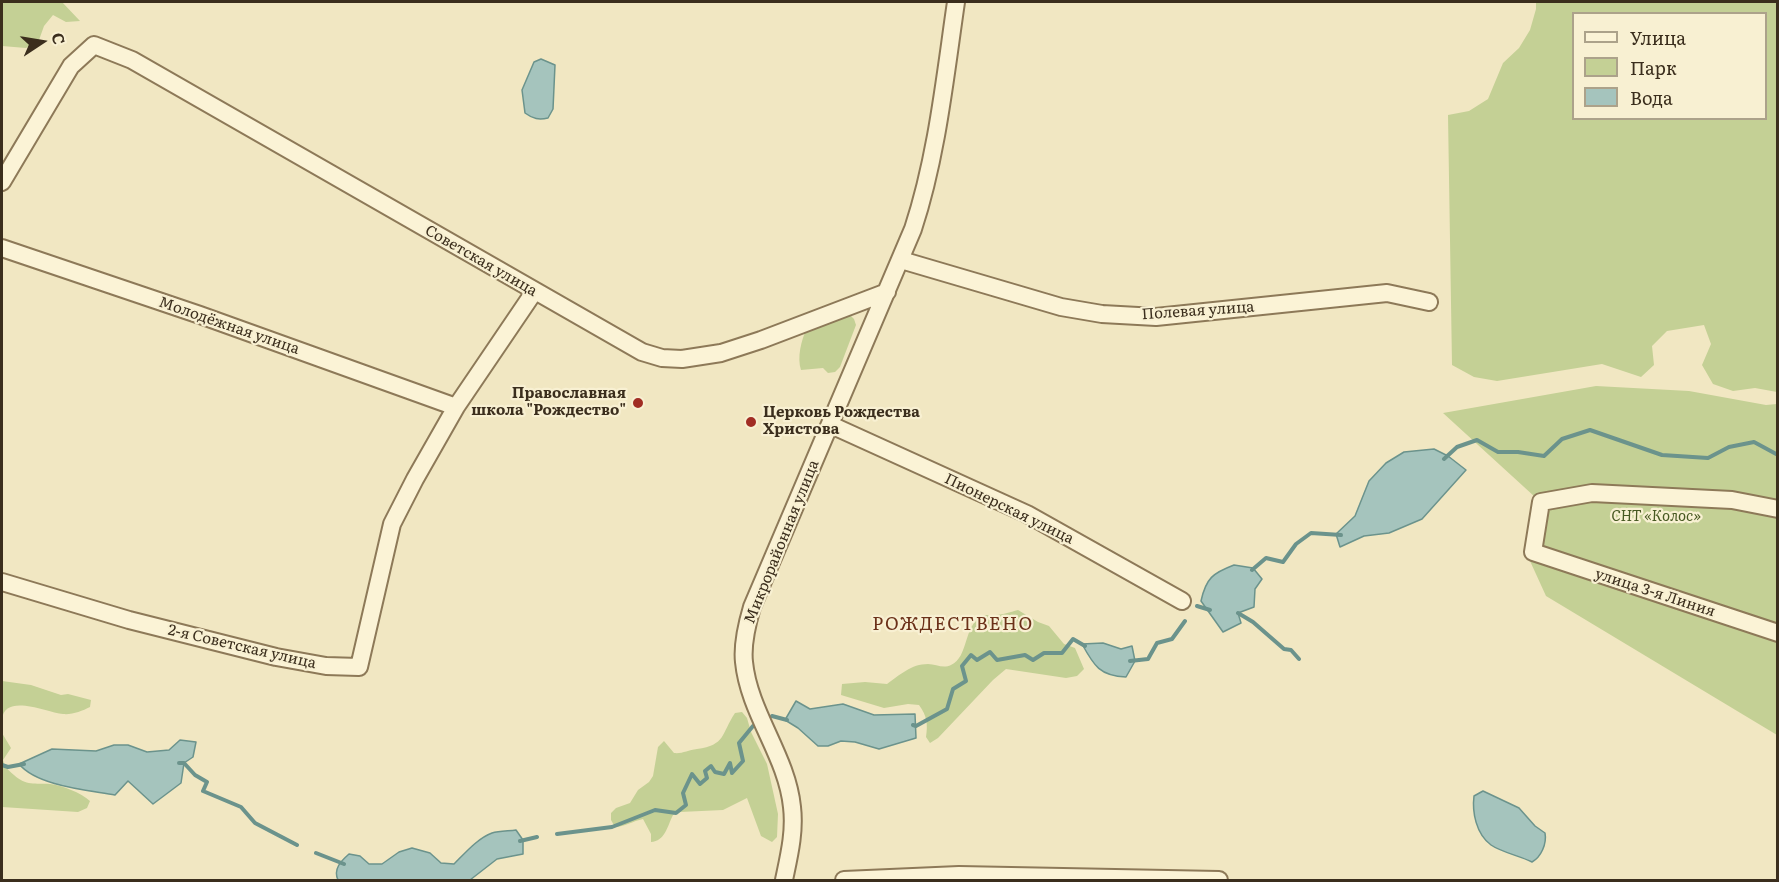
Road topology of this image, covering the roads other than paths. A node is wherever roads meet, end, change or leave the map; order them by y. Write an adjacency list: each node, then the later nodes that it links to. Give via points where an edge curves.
1 (956, 2): 4 (street, Микрорайонная улица, via 923,199)
2 (2, 182): 5 (street, Советская улица, via 71,66 94,45 132,60)
3 (2, 248): 8 (street, Молодёжная улица)
4 (901, 260): 6 (street, Микрорайонная улица); 7 (street, Полевая улица, via 1061,307 1102,314 1156,317 1387,293)
5 (534, 292): 6 (street, Советская улица, via 642,352 682,359 721,353 761,340); 8 (street, 2-я Советская улица)
6 (887, 292): 9 (street, Микрорайонная улица)
7 (1429, 302)
8 (456, 407): 11 (street, 2-я Советская улица, via 392,524 359,667 276,657 129,620)
9 (831, 425): 12 (street, Пионерская улица, via 1027,514); 14 (street, Микрорайонная улица, via 746,628 744,661 750,688 778,756 792,806)
10 (1778, 509): 13 (street, улица 3-я Линия, via 1732,500 1592,493 1541,502 1533,552)
11 (2, 582)
12 (1182, 601)
13 (1778, 633)
14 (784, 880)
15 (844, 880): 16 (street, via 959,875)
16 (1219, 880)

